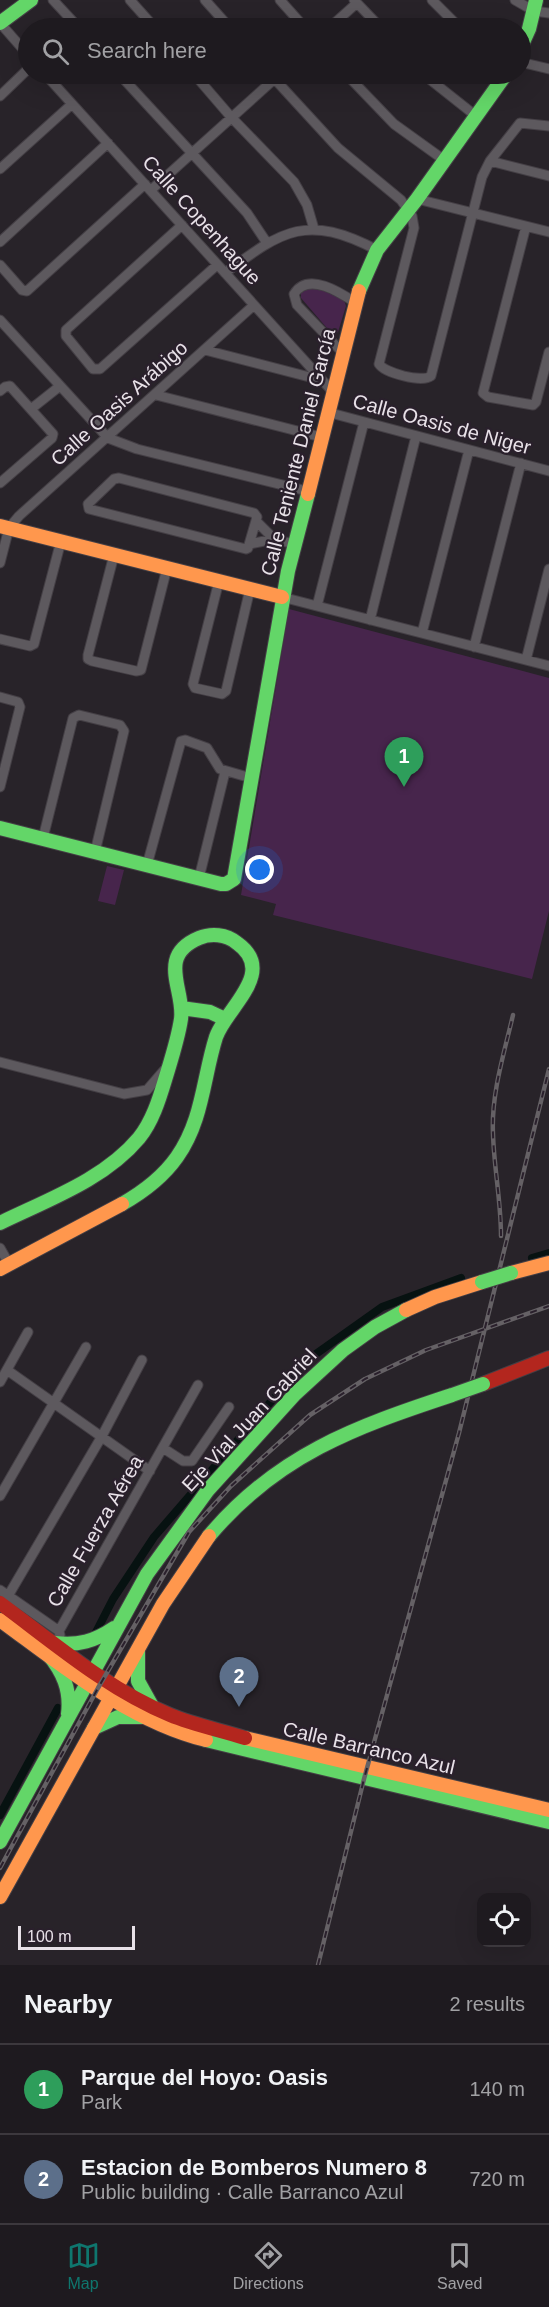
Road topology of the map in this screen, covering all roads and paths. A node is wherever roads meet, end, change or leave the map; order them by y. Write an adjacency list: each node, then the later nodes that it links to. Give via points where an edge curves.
1 (32, 0): 18 (main road)
2 (54, 0): 11 (street)
3 (130, 0): 12 (street)
4 (205, 0): 13 (street)
5 (280, 0): 14 (street)
6 (432, 0): 17 (street)
7 (515, 0): 9 (street)
8 (356, 1): 15 (street); 16 (street)
9 (535, 6): 10 (street)
10 (549, 13)
11 (70, 18)
12 (146, 18)
13 (221, 18)
14 (296, 18)
15 (339, 18)
16 (372, 18)
17 (450, 18)
18 (0, 23): 19 (street)
19 (18, 44)
20 (531, 65): 21 (street)
21 (549, 69)
22 (18, 79): 31 (street)
23 (54, 84): 32 (street, Calle Copenhague)
24 (128, 84): 37 (street)
25 (203, 84): 34 (street)
26 (266, 84): 34 (street)
27 (283, 84): 43 (street, via 338,148 401,200)
28 (355, 84): 38 (street, via 394,124)
29 (436, 84): 33 (street)
30 (499, 84): 33 (main road, Calle Teniente Daniel García)
31 (0, 96)
32 (72, 104): 36 (street, Calle Copenhague); 40 (street)
33 (476, 116): 38 (main road, Calle Teniente Daniel García)
34 (231, 117): 37 (street); 47 (street, via 294,182)
35 (549, 126): 39 (street, via 520,123)
36 (108, 143): 42 (street, Calle Copenhague); 49 (street)
37 (191, 153): 42 (street); 50 (street, via 247,213)
38 (444, 160): 43 (main road, Calle Teniente Daniel García)
39 (490, 160): 41 (street); 44 (street)
40 (0, 169)
41 (549, 176)
42 (148, 187): 45 (street, Calle Copenhague); 52 (street, via 25,291)
43 (412, 204): 44 (street); 44 (street, via 414,228 379,364 387,372 425,380 431,376); 51 (main road, Calle Teniente Daniel García)
44 (472, 213): 46 (street)
45 (182, 225): 53 (street, Calle Copenhague); 53 (street, via 65,333 93,369 97,370)
46 (526, 226): 48 (street); 60 (street, via 483,393 533,405)
47 (314, 229): 50 (street); 51 (street, via 342,233)
48 (549, 232)
49 (0, 242)
50 (267, 243): 54 (street)
51 (378, 250): 55 (main road, Calle Teniente Daniel García, via 365,273)
52 (0, 265)
53 (217, 265): 54 (street, Calle Copenhague)
54 (225, 273): 56 (street, Calle Copenhague)
55 (356, 303): 59 (main road, Calle Teniente Daniel García); 59 (street, via 319,285 305,285 294,294 297,305)
56 (254, 305): 58 (street, Calle Oasis Arábigo); 61 (street, Calle Copenhague)
57 (0, 320): 62 (street)
58 (204, 350): 61 (street); 65 (street, Calle Oasis Arábigo)
59 (342, 352): 64 (main road, Calle Teniente Daniel García)
60 (549, 352)
61 (322, 381): 64 (street, Calle Copenhague)
62 (60, 386): 66 (street); 71 (street)
63 (0, 391): 66 (street, via 10,386)
64 (332, 392): 67 (main road, Calle Teniente Daniel García)
65 (156, 395): 70 (street); 71 (street, Calle Oasis Arábigo)
66 (31, 409): 75 (street, via 53,436)
67 (327, 412): 68 (street, Calle Oasis de Niger); 70 (main road, Calle Teniente Daniel García)
68 (364, 422): 69 (street, Calle Oasis de Niger); 90 (street)
69 (416, 436): 72 (street, Calle Oasis de Niger); 91 (street)
70 (321, 437): 76 (main road, Calle Teniente Daniel García)
71 (108, 438): 76 (street, via 137,449); 78 (street, Calle Oasis Arábigo)
72 (469, 450): 73 (street, Calle Oasis de Niger); 92 (street)
73 (521, 463): 74 (street, Calle Oasis de Niger); 94 (street)
74 (549, 471)
75 (0, 483)
76 (308, 491): 82 (main road, Calle Teniente Daniel García)
77 (255, 521): 79 (street); 81 (street); 81 (street, via 254,513 117,478 88,506 90,510 246,549)
78 (4, 527): 80 (main road); 84 (street)
79 (274, 539): 81 (street); 82 (street)
80 (61, 542): 83 (main road); 93 (street, via 34,644)
81 (250, 544)
82 (294, 544): 89 (main road, Calle Teniente Daniel García)
83 (114, 555): 85 (main road); 85 (street, via 88,657 92,661 141,670)
84 (0, 563)
85 (167, 568): 87 (main road)
86 (549, 569): 95 (street)
87 (219, 581): 88 (main road); 88 (street, via 195,688 226,692)
88 (250, 589): 89 (main road)
89 (282, 597): 90 (street); 99 (main road, Calle Teniente Daniel García)
90 (317, 606): 91 (street)
91 (370, 620): 92 (street)
92 (422, 633): 94 (street)
93 (0, 639)
94 (474, 647): 95 (street)
95 (526, 660): 96 (street)
96 (549, 666)
97 (0, 697): 100 (street, via 18,702 20,707)
98 (225, 772): 99 (street); 104 (street, via 217,767 205,747 185,740 180,743); 105 (street)
99 (251, 778): 105 (main road, Calle Teniente Daniel García, via 235,875 230,882 221,884)
100 (0, 787)
101 (0, 828): 102 (main road)
102 (42, 838): 103 (main road); 103 (street, via 73,718 120,725 124,729)
103 (95, 852): 104 (main road)
104 (147, 865): 105 (main road)
105 (199, 878)
106 (181, 1008): 107 (main road, via 210,1012); 107 (main road, via 173,975 176,959 195,939 216,934 243,948 252,969 247,993); 109 (main road)
107 (225, 1019): 113 (main road, via 219,1029 197,1119 171,1166 133,1199)
108 (0, 1062): 109 (street, via 124,1094 147,1090)
109 (168, 1066): 110 (main road, via 151,1119 121,1158)
110 (0, 1223)
111 (0, 1248): 113 (street)
112 (549, 1263): 129 (main road, Eje Vial Juan Gabriel, bridge, via 435,1297 390,1318 313,1374 185,1519)
113 (4, 1267)
114 (28, 1332): 118 (street)
115 (86, 1347): 121 (street)
116 (549, 1358): 131 (main road, bridge, via 338,1437 303,1455 261,1486 200,1547)
117 (141, 1360): 123 (street)
118 (7, 1370): 119 (street); 121 (street)
119 (0, 1382)
120 (198, 1385): 124 (street, Calle Fuerza Aérea)
121 (54, 1403): 123 (street); 126 (street)
122 (229, 1407): 124 (street, via 192,1461 183,1461)
123 (102, 1436): 125 (street); 127 (street)
124 (163, 1448): 125 (street, Calle Fuerza Aérea)
125 (150, 1471): 130 (street, Calle Fuerza Aérea)
126 (0, 1496)
127 (3, 1596): 130 (main road, Calle Barranco Azul)
128 (0, 1620): 130 (main road, Calle Barranco Azul)
129 (120, 1622): 130 (main road, via 91,1643); 132 (main road, Eje Vial Juan Gabriel)
130 (54, 1643): 132 (main road, Calle Barranco Azul); 135 (main road, via 68,1685)
131 (139, 1648): 133 (main road); 134 (main road, via 138,1681)
132 (90, 1676): 133 (main road, Calle Barranco Azul); 135 (main road, Eje Vial Juan Gabriel)
133 (113, 1691): 134 (main road, Calle Barranco Azul); 136 (main road)
134 (149, 1713): 136 (main road, via 111,1718); 137 (main road, Calle Barranco Azul); 138 (main road, Calle Barranco Azul, via 162,1726 200,1740)
135 (66, 1722): 139 (main road, Eje Vial Juan Gabriel)
136 (92, 1730): 140 (main road)
137 (549, 1810)
138 (549, 1822)
139 (0, 1842)
140 (0, 1897)

